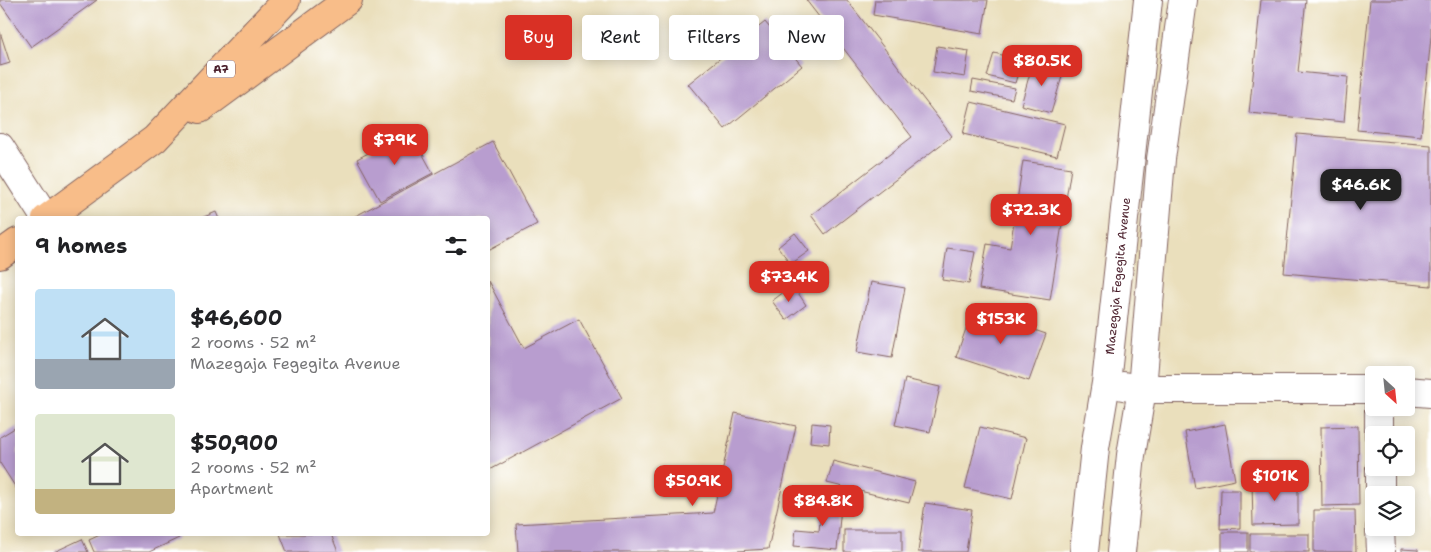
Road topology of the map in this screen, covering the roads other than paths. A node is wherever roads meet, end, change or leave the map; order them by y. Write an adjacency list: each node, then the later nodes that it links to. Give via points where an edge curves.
1 (286, 0): 5 (highway, A7)
2 (348, 0): 5 (highway, via 219,96)
3 (1148, 0): 11 (street, Mazegaja Fegegita Avenue)
4 (1183, 0): 12 (street, via 1161,159)
5 (155, 139): 8 (highway, A7)
6 (0, 147): 7 (street)
7 (44, 216)
8 (50, 216)
9 (15, 244): 10 (highway)
10 (0, 256)
11 (1106, 383): 12 (street); 17 (street, Mazegaja Fegegita Avenue, via 1095,448)
12 (1142, 389): 13 (street); 18 (street)
13 (1365, 389)
14 (1415, 392): 15 (street)
15 (1431, 393)
16 (1380, 536): 19 (street)
17 (1084, 552)
18 (1121, 552)
19 (1380, 552)

